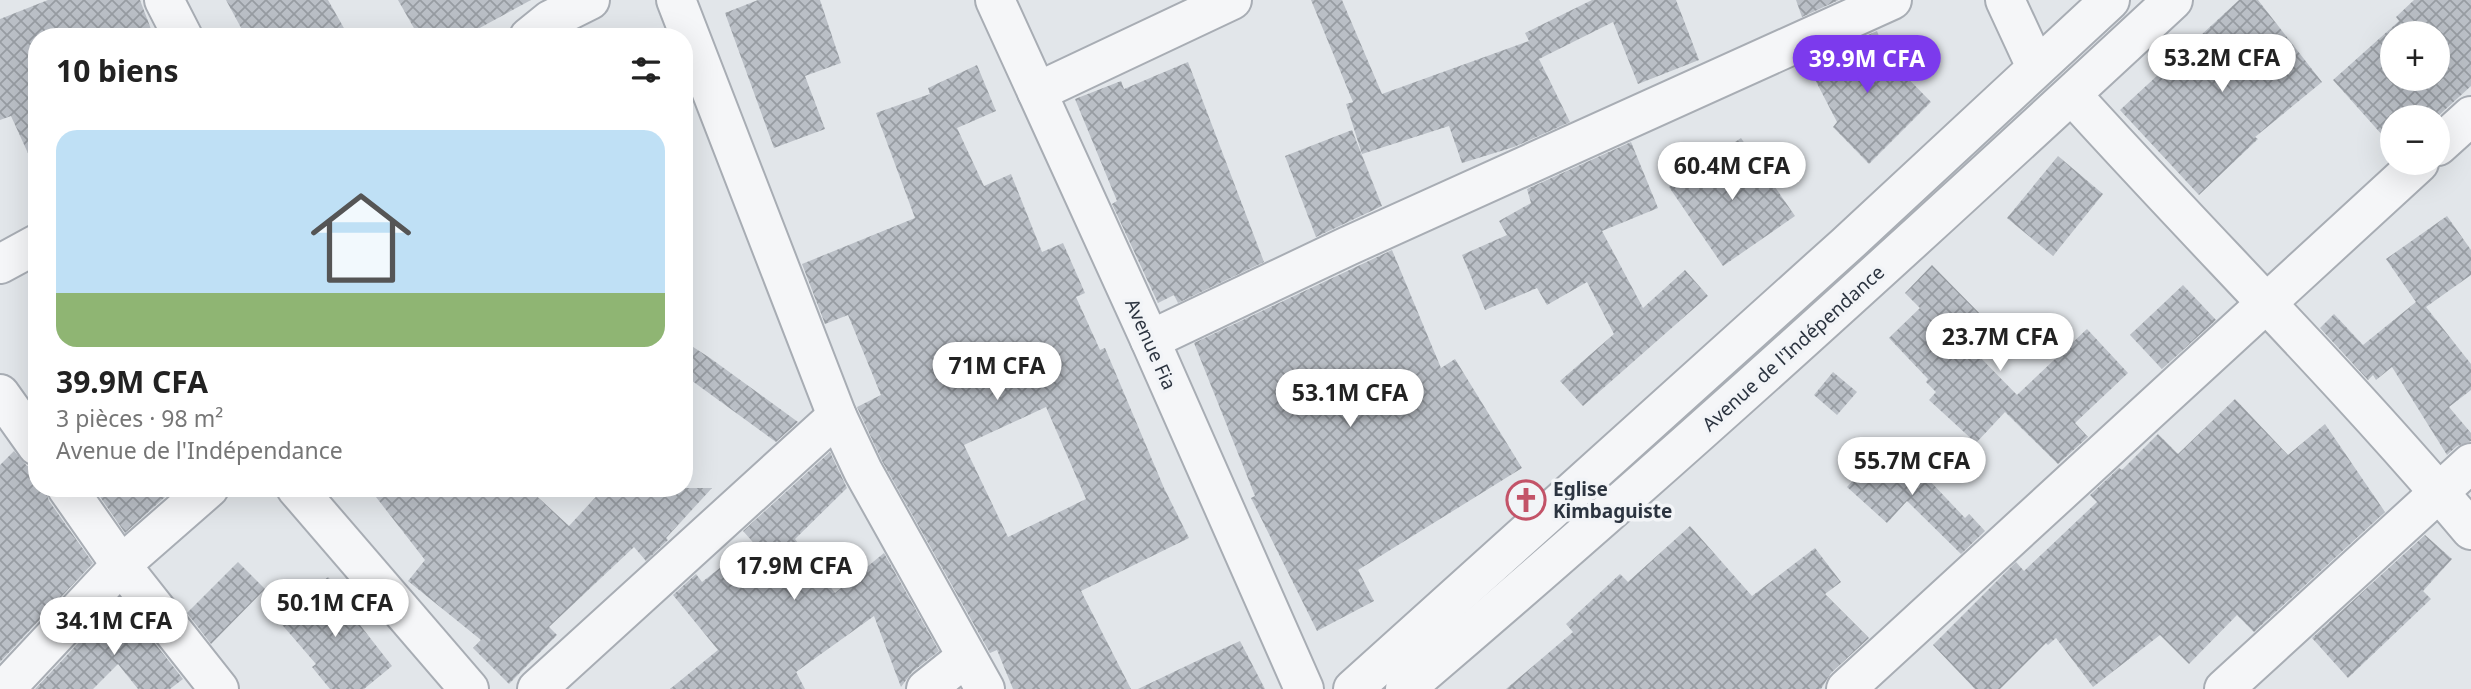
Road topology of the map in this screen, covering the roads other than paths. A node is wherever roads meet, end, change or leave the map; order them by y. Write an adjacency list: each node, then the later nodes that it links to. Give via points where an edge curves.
1 (164, 0): 10 (street)
2 (590, 0): 11 (street)
3 (676, 0): 12 (street)
4 (995, 0): 15 (street, Avenue Fia)
5 (1232, 0): 15 (street)
6 (1892, 0): 23 (street)
7 (2005, 0): 14 (street)
8 (2110, 0): 14 (street, Avenue de l'Indépendance)
9 (2174, 0): 16 (street, Avenue de l'Indépendance)
10 (178, 28)
11 (540, 28)
12 (687, 28)
13 (693, 44): 25 (street)
14 (2036, 67): 41 (street, Avenue de l'Indépendance, via 1846,245)
15 (1037, 92): 23 (street, Avenue Fia)
16 (2072, 95): 22 (street); 42 (street, Avenue de l'Indépendance, via 1577,542)
17 (2471, 116): 18 (street)
18 (2450, 135)
19 (2406, 175): 22 (street)
20 (28, 249): 21 (street)
21 (0, 264)
22 (2266, 301): 28 (street); 43 (street)
23 (1150, 340): 40 (street, Avenue Fia)
24 (0, 394): 26 (street)
25 (837, 416): 34 (street); 38 (street)
26 (28, 433)
27 (2471, 463): 28 (street)
28 (2439, 491): 32 (street); 44 (street)
29 (73, 497): 33 (street)
30 (199, 497): 33 (street)
31 (304, 497): 37 (street)
32 (2471, 530)
33 (121, 565): 35 (street); 36 (street)
34 (976, 673): 39 (street)
35 (5, 689)
36 (219, 689)
37 (469, 689)
38 (537, 689)
39 (926, 689)
40 (1304, 689)
41 (1353, 689)
42 (1405, 689)
43 (1846, 689)
44 (2224, 689)

